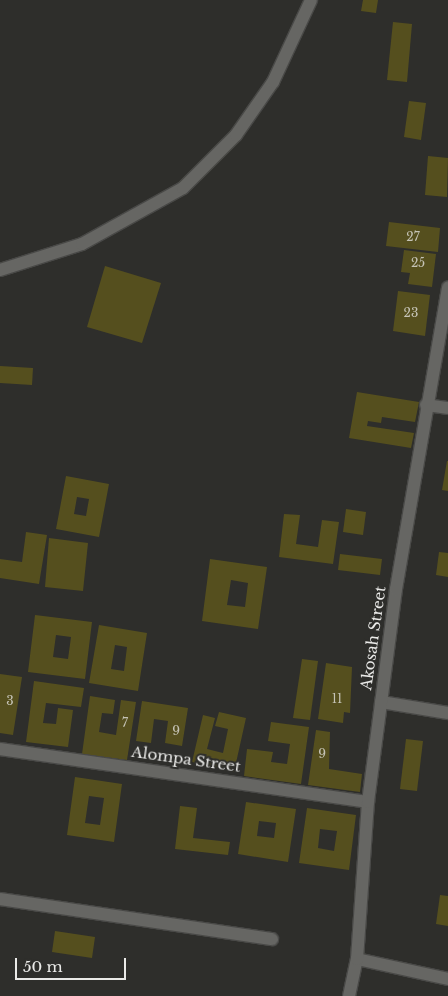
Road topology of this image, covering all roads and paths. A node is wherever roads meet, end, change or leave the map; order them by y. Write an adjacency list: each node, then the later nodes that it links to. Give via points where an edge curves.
1 (311, 0): 2 (street, via 274,82 236,136 183,188 82,244)
2 (0, 270)
3 (448, 287): 4 (street, Akosah Street)
4 (426, 405): 5 (street); 6 (street, Akosah Street)
5 (448, 408)
6 (381, 702): 7 (street); 9 (street, Akosah Street)
7 (448, 713)
8 (0, 749): 9 (street, Alompa Street)
9 (368, 802): 12 (street, Akosah Street)
10 (0, 899): 11 (street)
11 (272, 939)
12 (357, 959): 13 (street); 14 (street, Akosah Street)
13 (448, 979)
14 (349, 996)

